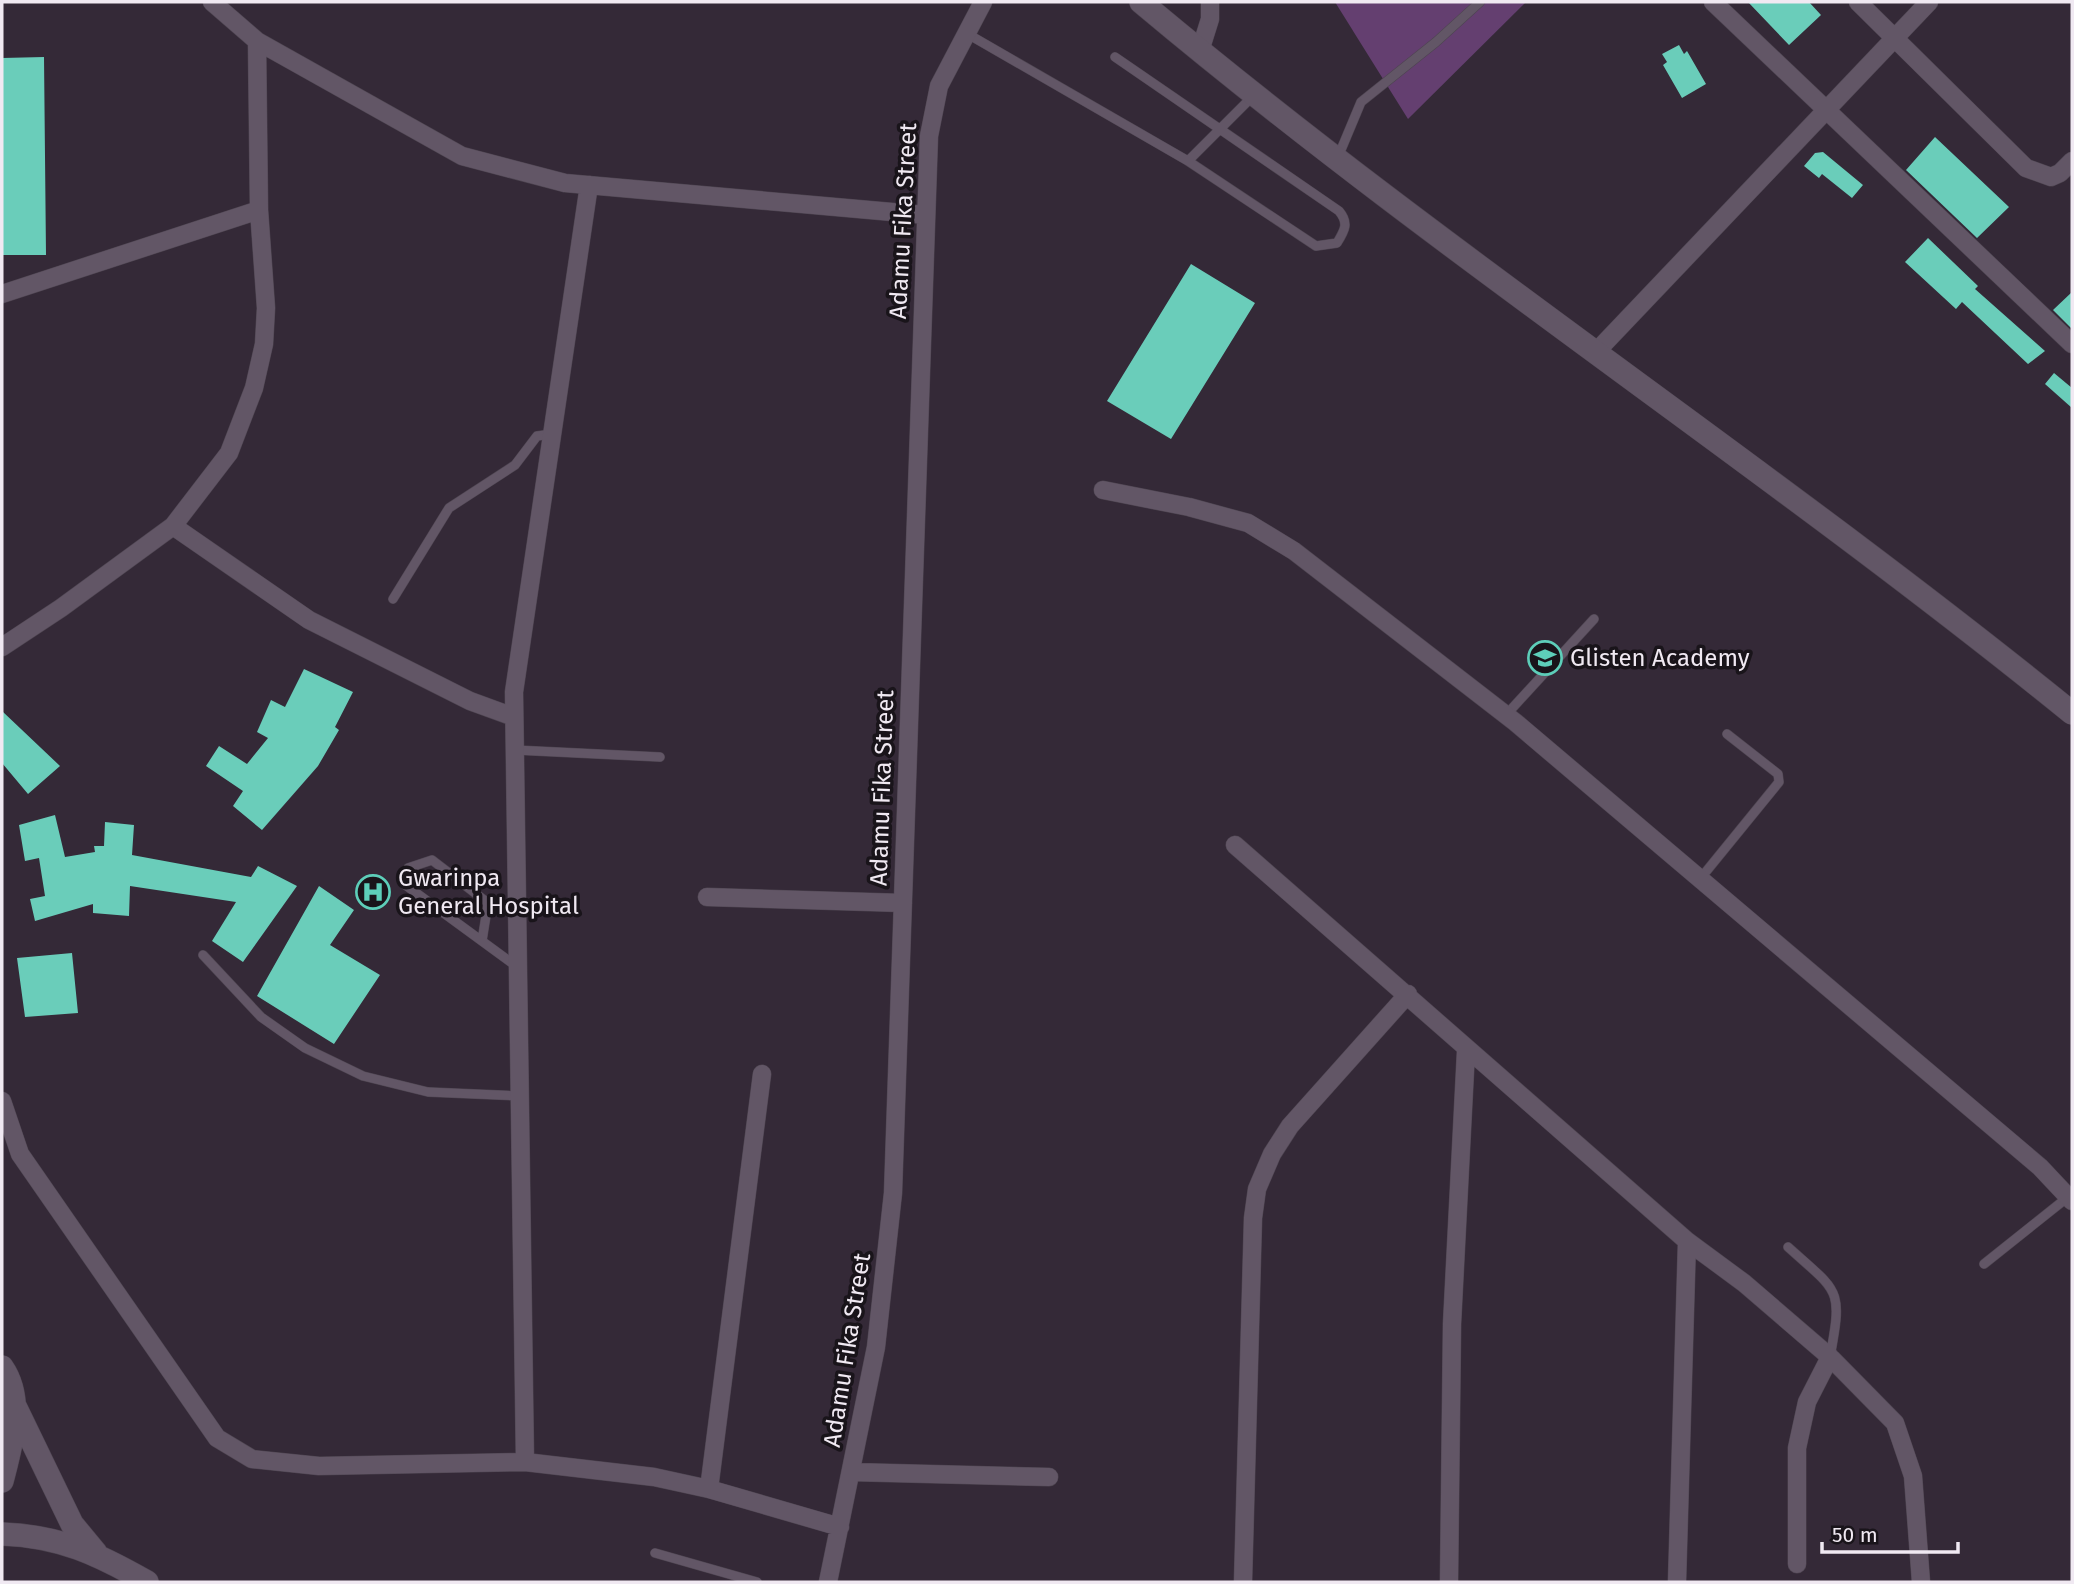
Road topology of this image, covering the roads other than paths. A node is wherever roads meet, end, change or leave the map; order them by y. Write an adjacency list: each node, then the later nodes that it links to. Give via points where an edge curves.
1 (212, 2): 11 (street)
2 (983, 2): 9 (street, Adamu Fika Street)
3 (1141, 2): 12 (street)
4 (1210, 2): 12 (street)
5 (1480, 2): 17 (lane, via 1361,102)
6 (1713, 2): 15 (street)
7 (1858, 2): 10 (street)
8 (1929, 2): 10 (street)
9 (966, 33): 18 (lane); 22 (street, Adamu Fika Street, via 939,86 932,113)
10 (1895, 38): 15 (street); 19 (street, via 2026,169 2051,177)
11 (257, 41): 20 (street, via 462,156); 21 (street)
12 (1200, 51): 14 (street)
13 (1115, 57): 16 (lane)
14 (1253, 96): 16 (lane); 17 (street)
15 (1828, 110): 24 (street); 25 (street)
16 (1219, 130): 18 (lane); 18 (lane, via 1339,211 1345,230 1337,243 1315,246)
17 (1337, 159): 25 (street)
18 (1188, 161)
19 (2072, 161)
20 (589, 185): 22 (street); 26 (street)
21 (259, 210): 23 (street); 28 (street, via 266,308 254,388 229,453)
22 (926, 215): 41 (street, Adamu Fika Street)
23 (2, 294)
24 (2072, 344)
25 (1595, 353): 32 (street, via 1846,536)
26 (552, 434): 29 (lane, via 537,436 515,465 449,508); 34 (street)
27 (1103, 490): 33 (street, via 1248,523 1294,551)
28 (173, 526): 31 (street); 34 (street, via 309,620 470,701)
29 (393, 599)
30 (1594, 620): 33 (lane)
31 (2, 646)
32 (2072, 713)
33 (1506, 715): 39 (street)
34 (514, 717): 36 (street)
35 (1727, 734): 39 (lane, via 1778,774 1779,782)
36 (515, 750): 37 (lane); 44 (street)
37 (660, 757)
38 (1235, 845): 45 (street)
39 (1700, 879): 50 (street, via 2040,1167)
40 (707, 897): 41 (street)
41 (903, 903): 58 (street, Adamu Fika Street, via 888,1255 876,1347)
42 (482, 941): 42 (lane, via 404,884 408,868 432,860 483,896 489,909); 44 (lane)
43 (204, 956): 48 (lane, via 261,1017 305,1048 363,1076 428,1092)
44 (518, 967): 48 (street)
45 (1408, 994): 46 (street); 70 (street, via 1290,1126 1257,1189)
46 (1466, 1051): 51 (street); 71 (street, via 1452,1324)
47 (762, 1074): 61 (street)
48 (520, 1096): 57 (street)
49 (2, 1101): 57 (street, via 20,1154 217,1438 252,1459 319,1466)
50 (2070, 1199): 53 (lane)
51 (1687, 1241): 54 (street); 72 (street)
52 (1788, 1247): 54 (lane, via 1833,1288 1838,1318)
53 (1984, 1264)
54 (1830, 1357): 66 (street, via 1807,1402 1797,1448); 73 (street, via 1895,1423 1913,1476)
55 (2, 1367): 56 (street)
56 (12, 1400): 60 (street, via 15,1417); 64 (street, via 72,1524)
57 (525, 1462): 61 (street, via 654,1477)
58 (851, 1472): 59 (street); 62 (street, Adamu Fika Street)
59 (1049, 1477)
60 (2, 1481)
61 (709, 1489): 62 (street)
62 (840, 1527): 69 (street, Adamu Fika Street)
63 (2, 1534): 64 (street, via 22,1534)
64 (96, 1553): 67 (street)
65 (655, 1553): 68 (lane)
66 (1797, 1564)
67 (147, 1582)
68 (757, 1582)
69 (828, 1582)
70 (1243, 1582)
71 (1449, 1582)
72 (1677, 1582)
73 (1921, 1582)

